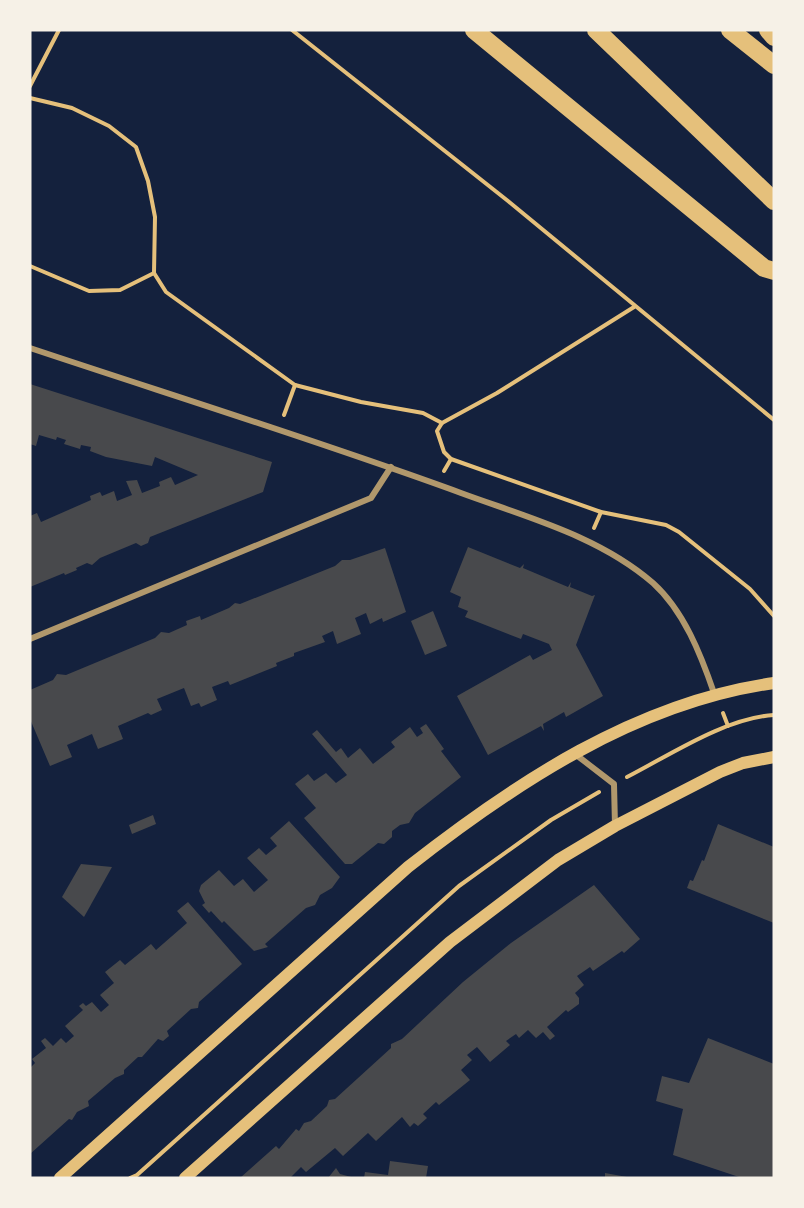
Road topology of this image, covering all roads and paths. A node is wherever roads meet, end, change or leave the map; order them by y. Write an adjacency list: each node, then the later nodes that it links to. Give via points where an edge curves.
1 (59, 30): 9 (path)
2 (292, 30): 15 (path, via 508,201)
3 (474, 30): 13 (highway, via 764,268)
4 (596, 30): 11 (highway)
5 (730, 30): 8 (highway)
6 (768, 30): 7 (highway)
7 (774, 37)
8 (774, 65)
9 (30, 86)
10 (30, 98): 14 (path, via 72,108 109,126 136,147 155,217)
11 (774, 201)
12 (30, 266): 14 (path, via 89,291 120,290)
13 (774, 271)
14 (154, 273): 17 (path, via 166,292)
15 (634, 307): 18 (path); 19 (path)
16 (30, 348): 20 (street)
17 (295, 385): 19 (path, via 423,413); 20 (path)
18 (774, 420)
19 (442, 423): 22 (path, via 437,431 439,441 451,459 601,512 666,525 750,588)
20 (279, 430): 21 (street)
21 (391, 467): 23 (street, via 370,498); 25 (street, via 551,526 624,561 654,585 678,614 694,641)
22 (774, 616)
23 (30, 639)
24 (774, 683): 25 (main road)
25 (714, 693): 26 (main road, via 669,709)
26 (575, 754): 28 (street, via 614,784); 29 (main road, via 477,815 408,867)
27 (774, 757): 28 (main road, via 720,772)
28 (615, 826): 32 (main road, via 558,860 450,942)
29 (60, 1178)
30 (130, 1178): 31 (path, via 137,1175)
31 (135, 1178)
32 (185, 1178)

